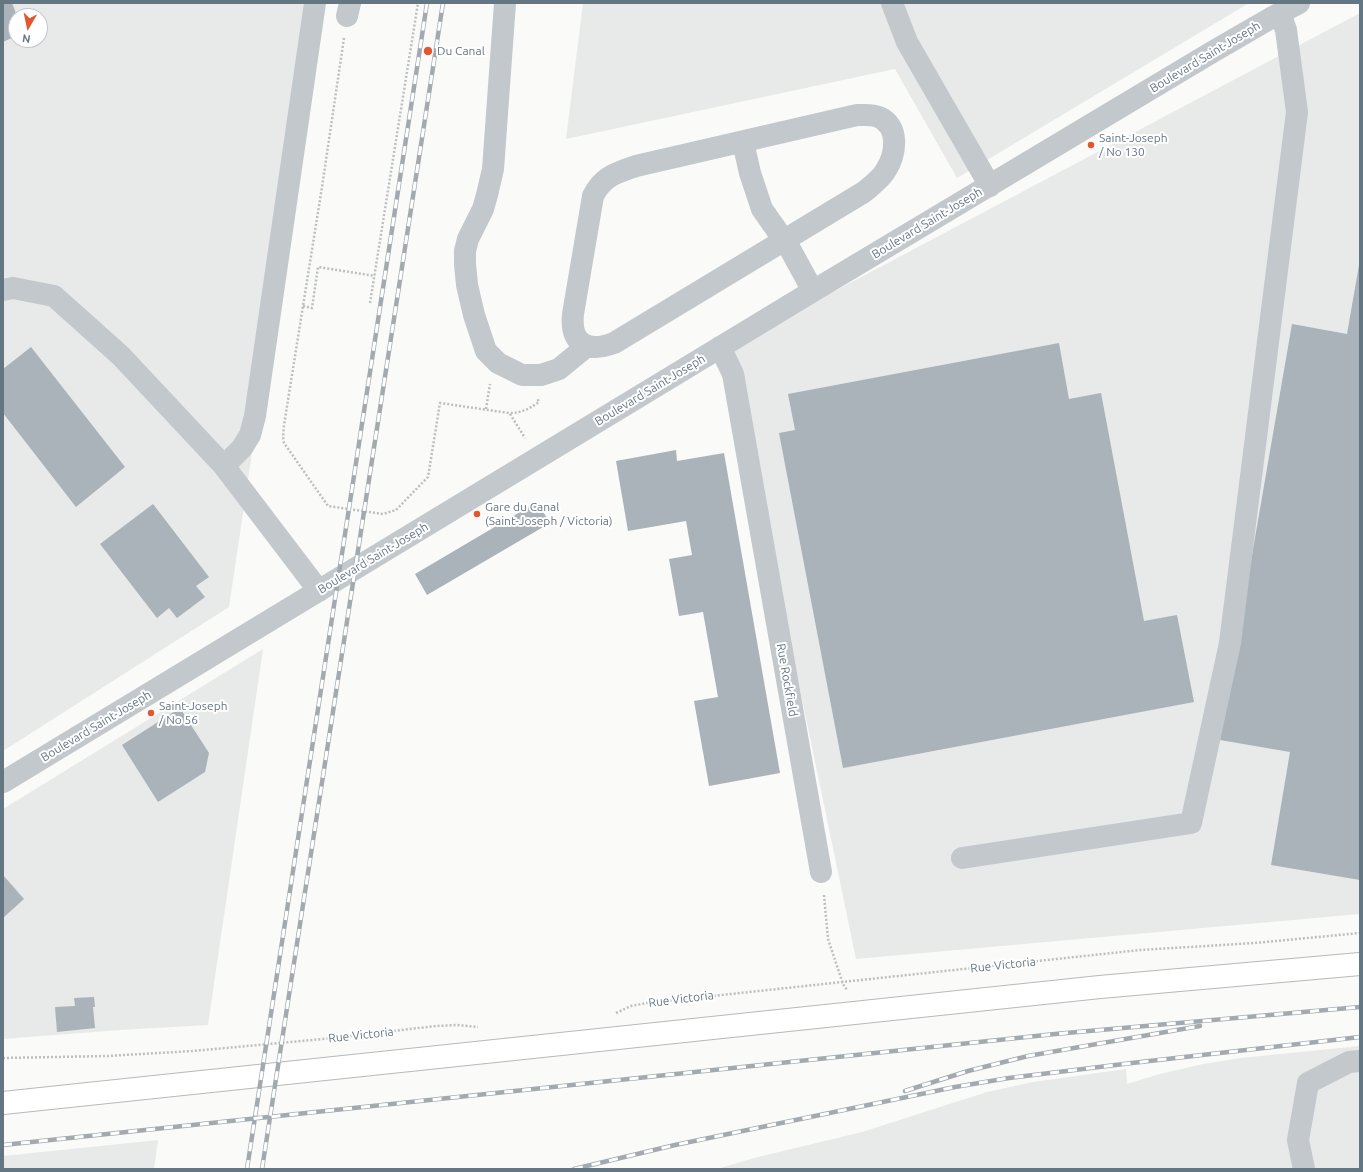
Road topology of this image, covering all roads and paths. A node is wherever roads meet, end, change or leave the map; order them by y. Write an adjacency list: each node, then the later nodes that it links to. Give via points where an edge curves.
1 (316, 3): 20 (street, via 255,416 250,436)
2 (418, 3): 10 (path)
3 (505, 3): 15 (street, via 491,183 465,251 467,285 474,315 486,352 498,363 522,375 541,375 559,369)
4 (892, 3): 8 (street, via 907,42)
5 (1289, 8): 8 (street, Boulevard Saint-Joseph); 23 (street, via 1286,30 1297,112 1230,643 1192,823)
6 (349, 9): 14 (path)
7 (743, 142): 9 (street, via 762,209); 9 (street, via 857,115 880,117 893,134 895,143 892,156 886,170 877,181 864,192); 15 (street, via 624,170 605,179 598,186 593,196 572,325 578,341)
8 (990, 186): 12 (street, Boulevard Saint-Joseph)
9 (783, 240): 12 (street); 15 (street, via 614,343 597,348)
10 (375, 276): 13 (path); 14 (path, via 318,267 312,308)
11 (3, 290): 20 (street, via 13,288 54,296 121,356)
12 (813, 291): 16 (street, Boulevard Saint-Joseph)
13 (370, 303)
14 (303, 306): 18 (path, via 282,437 288,450 328,506 383,514 396,510 428,476 440,403)
15 (587, 346)
16 (720, 347): 21 (street, Boulevard Saint-Joseph); 24 (street, Rue Rockfield, via 733,374)
17 (539, 402): 18 (path, via 526,411)
18 (510, 413): 19 (path)
19 (528, 443)
20 (224, 466): 21 (street)
21 (319, 591): 22 (street, Boulevard Saint-Joseph)
22 (3, 782)
23 (962, 858)
24 (821, 872): 27 (path, via 828,939)
25 (1360, 933): 27 (path, Rue Victoria, via 1140,950)
26 (1360, 964): 28 (main road)
27 (843, 982): 28 (path); 29 (path, Rue Victoria, via 647,1003 631,1006)
28 (857, 1012): 33 (main road)
29 (612, 1015)
30 (480, 1027): 31 (path, Rue Victoria, via 436,1026 193,1051)
31 (3, 1058)
32 (1360, 1061): 34 (street, via 1349,1062 1308,1083 1298,1140)
33 (3, 1103)
34 (1304, 1169)

